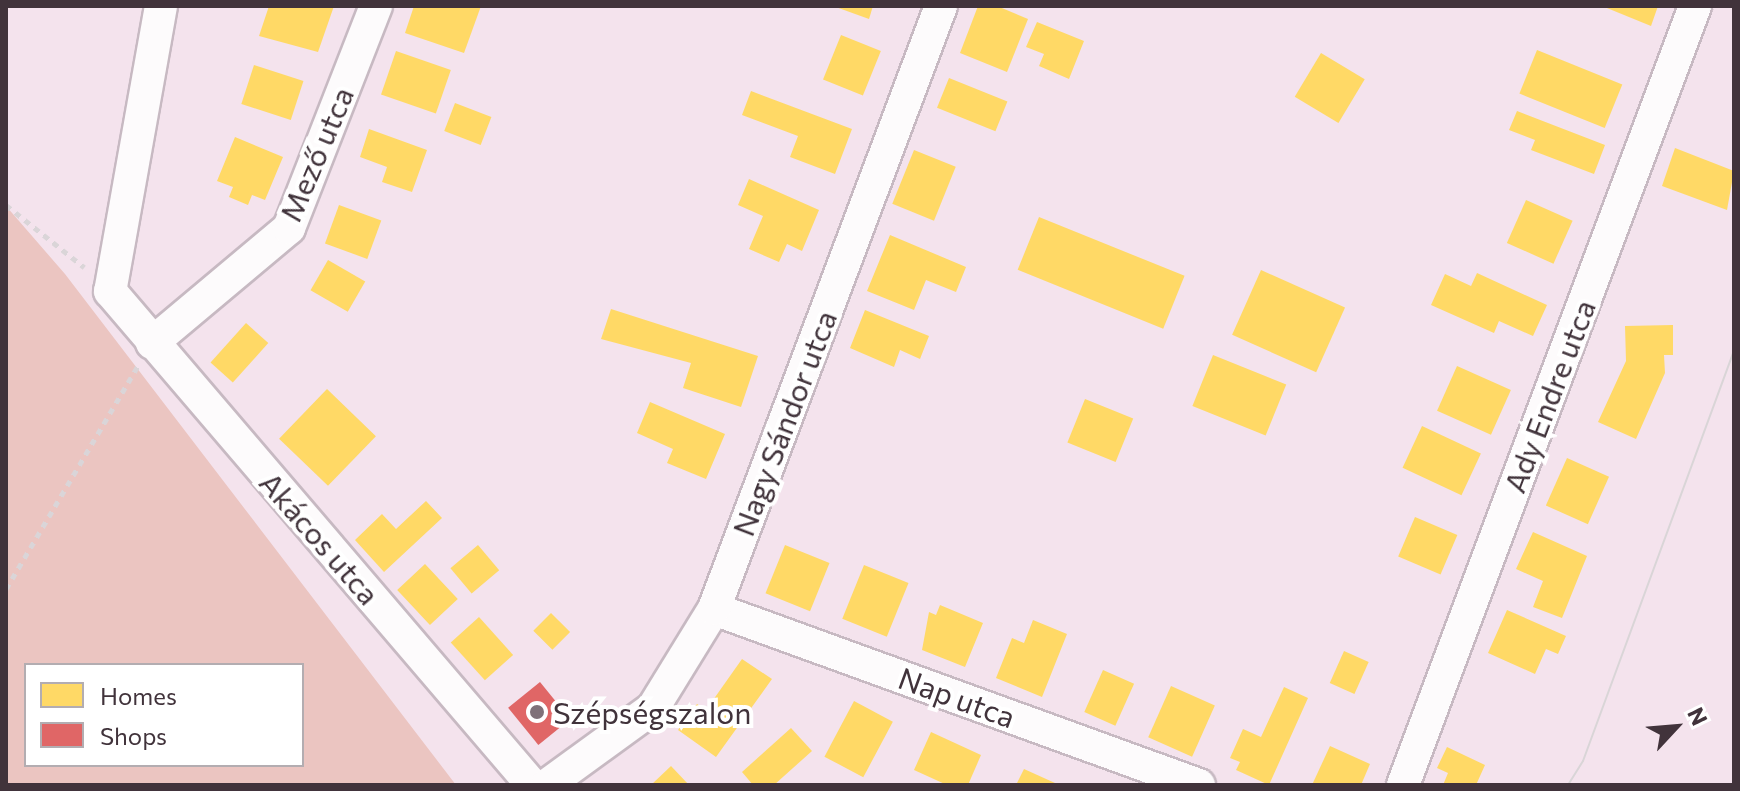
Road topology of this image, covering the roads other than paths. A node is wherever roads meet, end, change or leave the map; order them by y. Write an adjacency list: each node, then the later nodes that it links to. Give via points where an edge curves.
1 (161, 6): 5 (street, Akácos utca, via 110,291)
2 (376, 6): 5 (street, Mező utca, via 289,228)
3 (941, 6): 6 (street, Nagy Sándor utca)
4 (1695, 6): 10 (street, Ady Endre utca)
5 (152, 343): 7 (street, Akácos utca)
6 (714, 609): 8 (street, Nagy Sándor utca, via 653,708); 9 (street, Nap utca)
7 (532, 785)
8 (547, 785)
9 (1199, 785)
10 (1403, 785)

